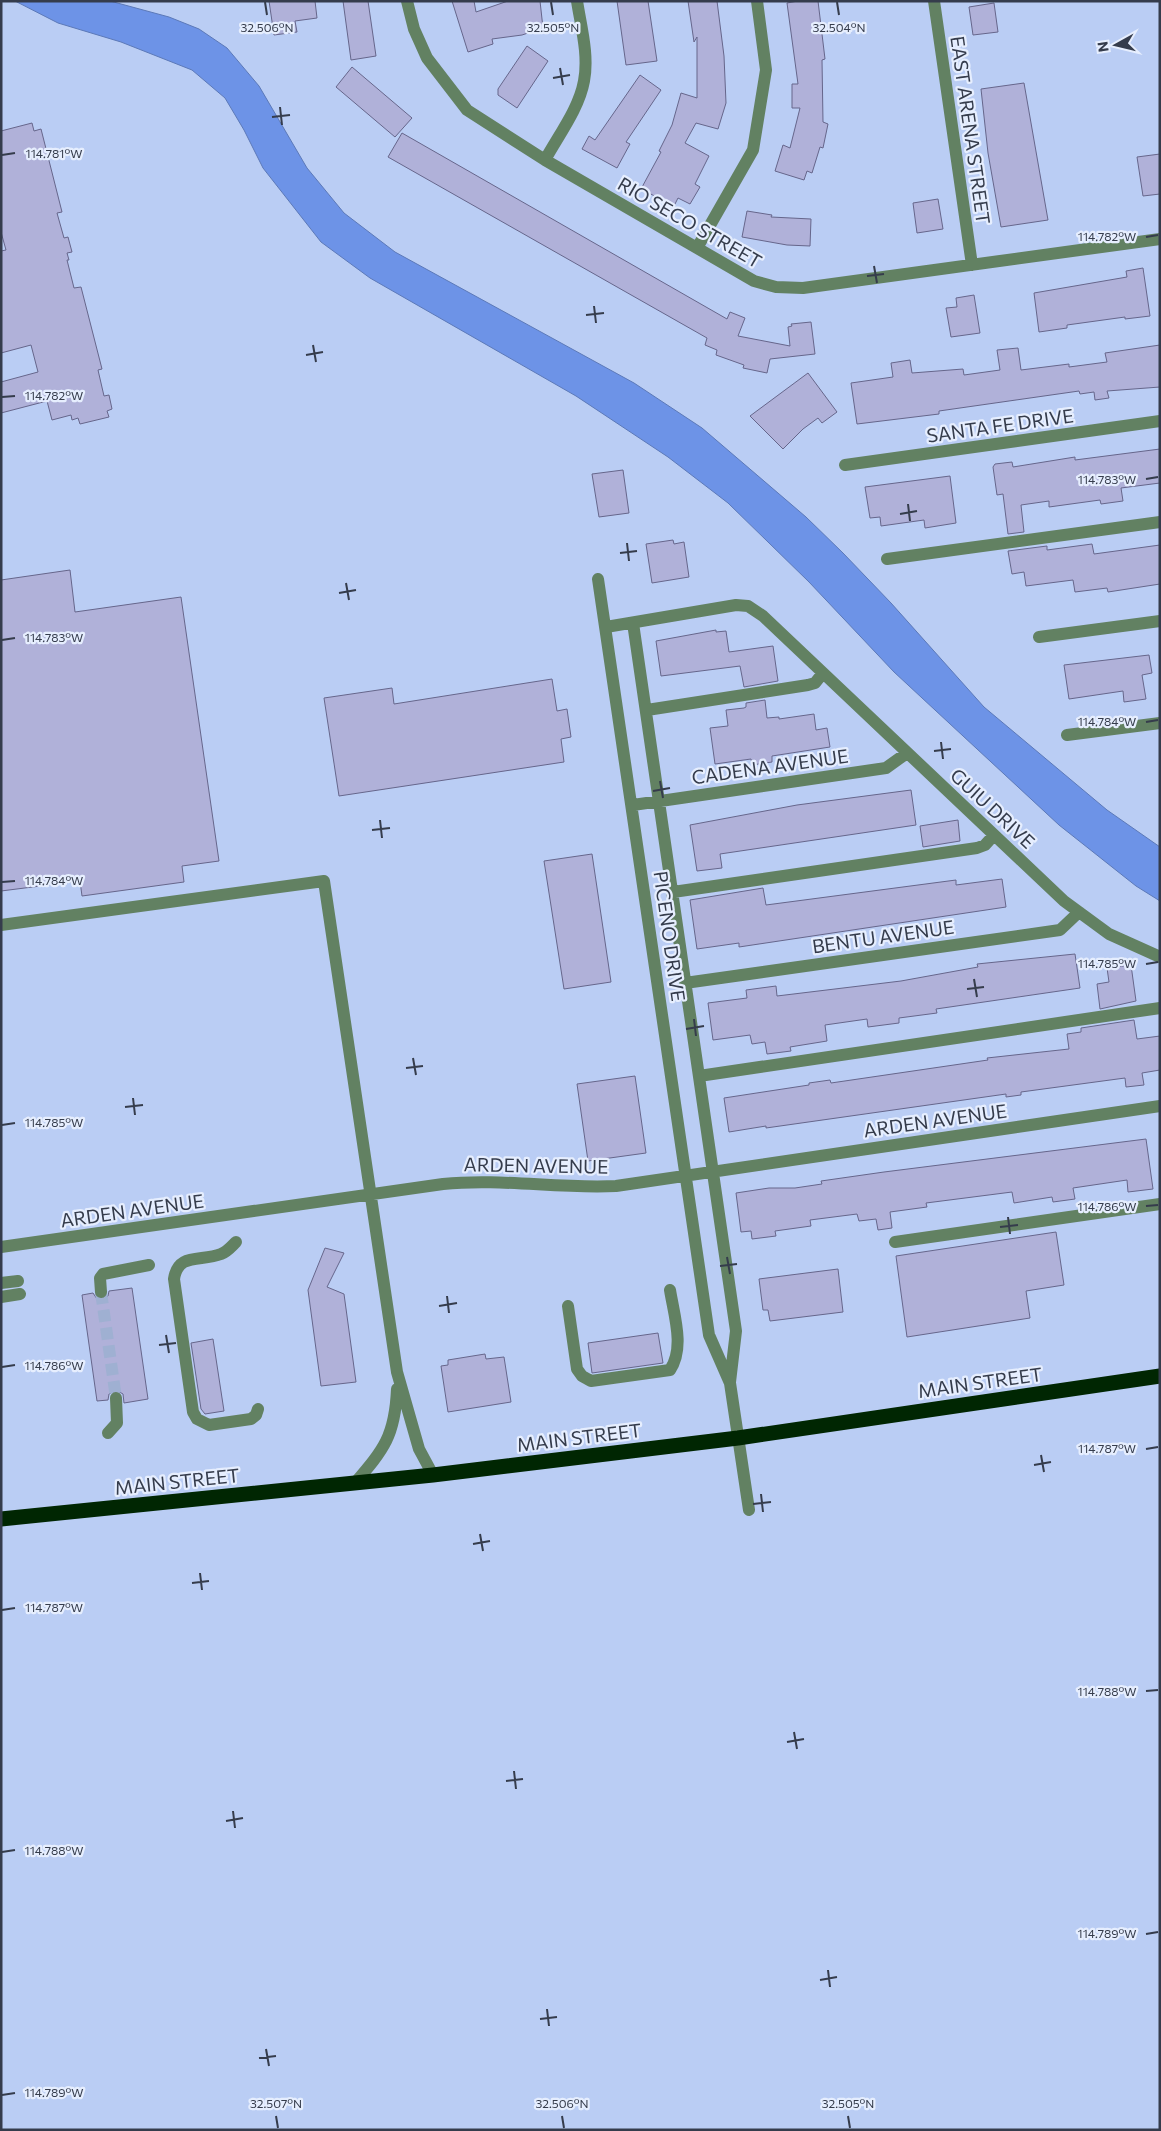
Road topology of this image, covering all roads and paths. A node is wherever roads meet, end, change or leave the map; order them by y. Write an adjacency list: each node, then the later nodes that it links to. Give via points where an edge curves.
1 (407, 1): 5 (street, RIO SECO STREET, via 414,29 427,58 468,110)
2 (577, 1): 5 (street, via 585,57 584,81 579,98)
3 (757, 1): 7 (street, via 766,70 753,150)
4 (934, 1): 8 (street, EAST ARENA STREET)
5 (545, 160): 7 (street, RIO SECO STREET)
6 (1160, 239): 8 (street, RIO SECO STREET)
7 (697, 248): 8 (street, RIO SECO STREET, via 754,281 776,288 803,288)
8 (972, 265)
9 (1160, 421): 10 (street, SANTA FE DRIVE)
10 (845, 466)
11 (1160, 522): 12 (street)
12 (887, 558)
13 (598, 579): 16 (street, PICENO DRIVE)
14 (1160, 621): 17 (street)
15 (633, 623): 16 (street); 18 (street, GUIU DRIVE, via 736,605 748,606 763,616); 19 (street, PICENO DRIVE)
16 (606, 627): 24 (street, PICENO DRIVE)
17 (1039, 638)
18 (823, 673): 19 (street, via 815,683 808,685); 22 (street, GUIU DRIVE)
19 (647, 710): 23 (street, PICENO DRIVE)
20 (1160, 723): 21 (street)
21 (1067, 735)
22 (907, 753): 23 (street, CADENA AVENUE, via 886,768); 25 (street, GUIU DRIVE)
23 (660, 801): 24 (street, CADENA AVENUE); 26 (street, PICENO DRIVE)
24 (633, 805): 35 (street, PICENO DRIVE)
25 (994, 835): 26 (street, via 977,848); 27 (street, GUIU DRIVE)
26 (673, 892): 30 (street, PICENO DRIVE)
27 (1079, 912): 29 (street, GUIU DRIVE, via 1109,934); 30 (street, BENTU AVENUE, via 1060,930)
28 (1, 925): 36 (street, via 324,880)
29 (1160, 957)
30 (685, 983): 32 (street, PICENO DRIVE)
31 (1160, 1008): 32 (street)
32 (699, 1076): 34 (street, PICENO DRIVE)
33 (1160, 1106): 34 (street, ARDEN AVENUE)
34 (713, 1172): 35 (street, ARDEN AVENUE); 51 (street, PICENO DRIVE, via 736,1331)
35 (686, 1176): 36 (street, ARDEN AVENUE, via 586,1188 459,1182); 51 (street, PICENO DRIVE, via 709,1335)
36 (370, 1194): 40 (street, ARDEN AVENUE); 49 (street)
37 (1160, 1204): 39 (street)
38 (236, 1242): 53 (street, via 219,1255 184,1261 175,1270 174,1279 193,1412 197,1419 209,1425 250,1419)
39 (895, 1242)
40 (1, 1247)
41 (149, 1265): 45 (street, via 103,1274 100,1278)
42 (18, 1281): 43 (street)
43 (1, 1283)
44 (670, 1290): 48 (street, via 678,1350 670,1370 591,1381 582,1376 577,1369)
45 (101, 1292)
46 (20, 1294): 47 (street)
47 (1, 1297)
48 (568, 1306)
49 (397, 1372): 56 (street, via 419,1449); 57 (street, via 396,1413 391,1434 378,1456)
50 (1160, 1376): 55 (highway, MAIN STREET)
51 (730, 1383): 55 (street, PICENO DRIVE)
52 (116, 1398): 54 (street, via 118,1422)
53 (258, 1409)
54 (108, 1433)
55 (738, 1438): 56 (highway, MAIN STREET); 58 (street, PICENO DRIVE)
56 (433, 1475): 57 (highway, MAIN STREET)
57 (355, 1483): 59 (highway, MAIN STREET)
58 (749, 1510)
59 (1, 1519)

